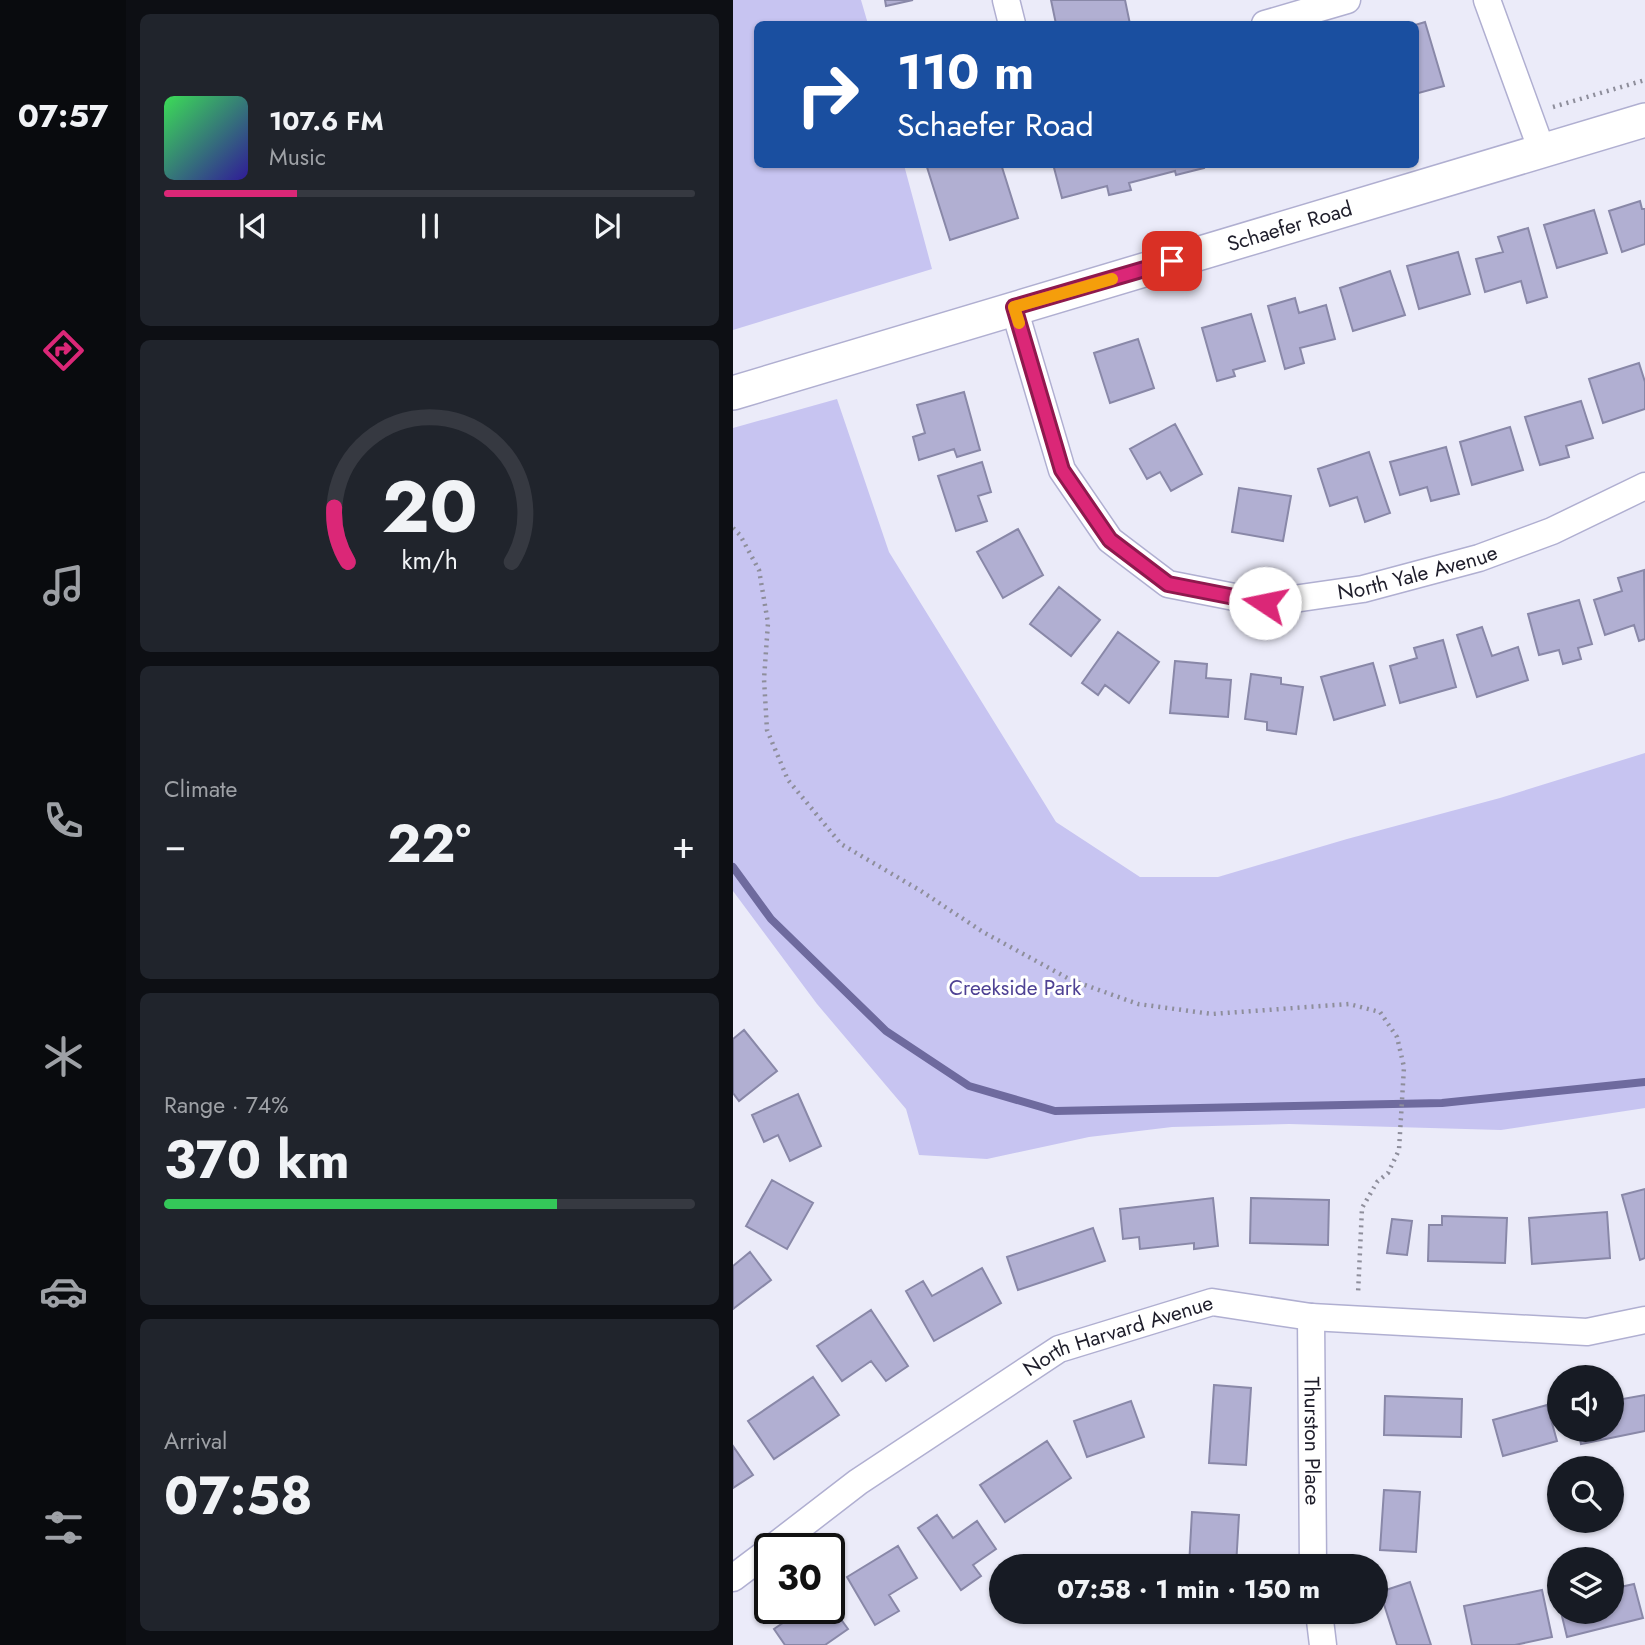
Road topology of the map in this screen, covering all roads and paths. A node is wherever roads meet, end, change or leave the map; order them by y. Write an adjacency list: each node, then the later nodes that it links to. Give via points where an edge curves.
1 (1007, 0): 4 (street)
2 (1347, 0): 5 (street)
3 (1487, 0): 7 (street)
4 (1011, 21)
5 (1275, 21)
6 (1645, 80): 7 (path)
7 (1528, 113): 9 (street)
8 (1645, 120): 9 (street, Schaefer Road)
9 (1542, 151): 10 (street, Schaefer Road)
10 (1014, 307): 11 (street, Schaefer Road); 12 (street, North Yale Avenue, via 1062,470 1110,540 1168,584 1265,603 1363,589 1479,558 1552,531)
11 (733, 393)
12 (1645, 486)
13 (733, 528): 15 (path, via 759,570 768,623 767,730 788,780 841,844 1071,980 1138,1004 1212,1014 1349,1004 1380,1012 1397,1037 1404,1067 1399,1150 1362,1208)
14 (1311, 1317): 15 (street, North Harvard Avenue); 17 (street, North Harvard Avenue, via 1212,1302 1059,1349 858,1482); 18 (street, Thurston Place)
15 (1357, 1320): 16 (street, North Harvard Avenue, via 1587,1332)
16 (1645, 1320)
17 (792, 1533)
18 (1313, 1554)
19 (754, 1562): 20 (street, North Harvard Avenue)
20 (733, 1578)
21 (1320, 1624): 22 (street)
22 (1323, 1645)

